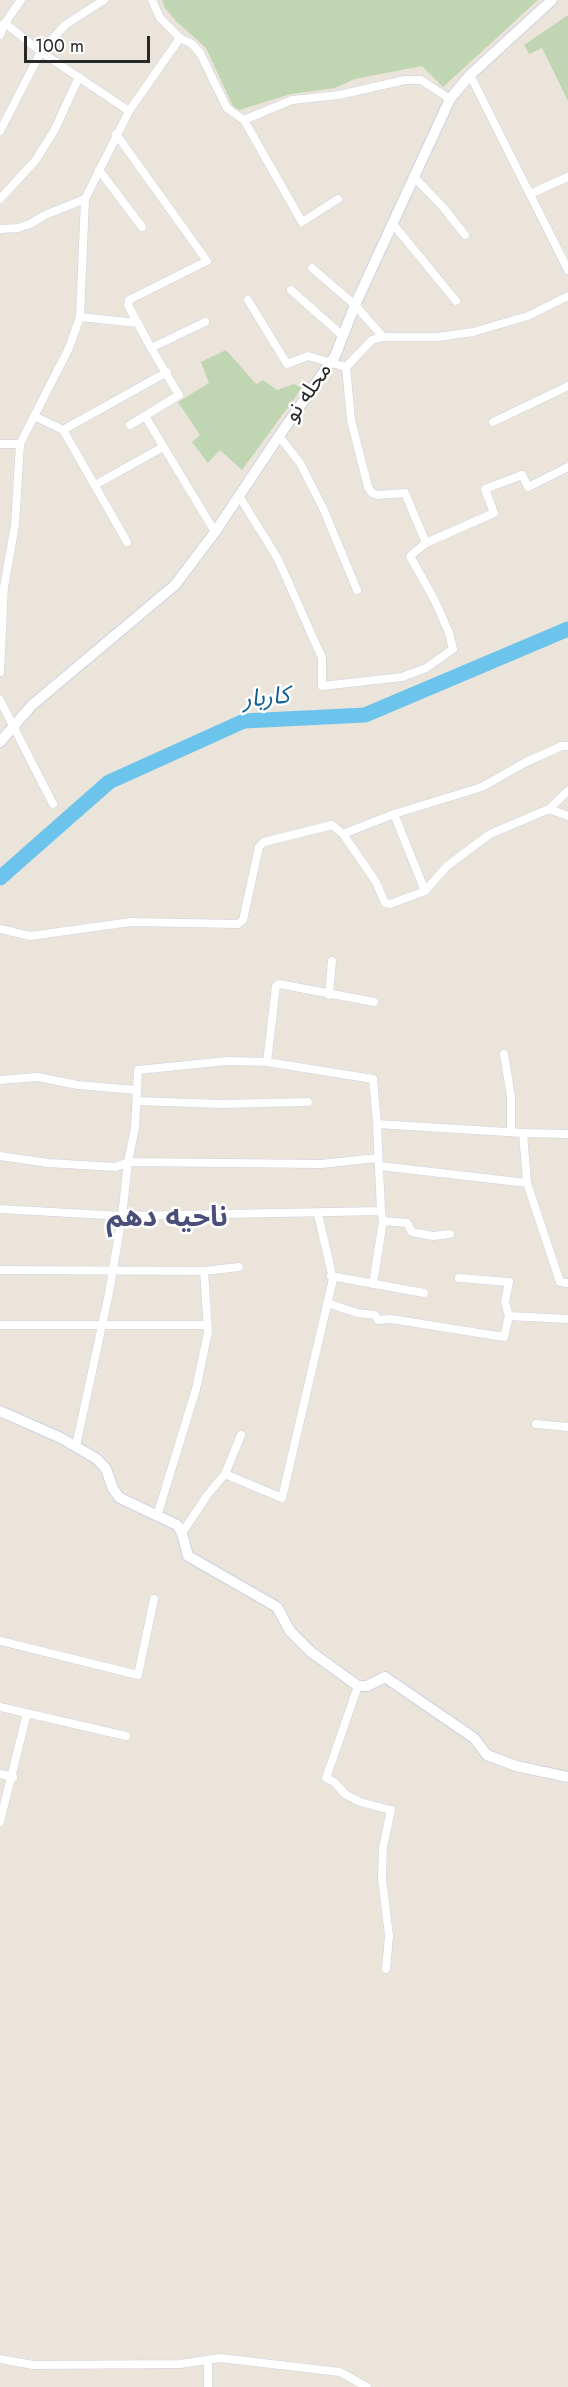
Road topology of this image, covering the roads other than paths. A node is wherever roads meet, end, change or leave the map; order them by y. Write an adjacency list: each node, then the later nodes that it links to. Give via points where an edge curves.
1 (21, 0): 5 (street)
2 (104, 0): 8 (street, via 65,25)
3 (152, 0): 7 (street, via 160,18)
4 (552, 0): 9 (street, محله نو)
5 (2, 24): 6 (street); 8 (street)
6 (0, 35)
7 (180, 38): 12 (street); 13 (street, via 200,53 227,108)
8 (41, 52): 10 (street); 14 (street)
9 (470, 75): 11 (street, محله نو); 19 (street)
10 (79, 77): 12 (street); 21 (street, via 54,131)
11 (450, 99): 13 (street, via 421,80 405,80 339,95 292,100); 17 (street, محله نو)
12 (129, 111): 15 (street)
13 (244, 120): 20 (street, via 302,222)
14 (0, 131)
15 (116, 134): 16 (street); 36 (street, via 207,261 129,300)
16 (99, 170): 22 (street); 24 (street)
17 (415, 177): 23 (street, محله نو); 26 (street)
18 (568, 177): 19 (street)
19 (530, 194): 27 (street)
20 (338, 199)
21 (0, 200)
22 (85, 200): 25 (street, via 30,224); 35 (street)
23 (393, 224): 33 (street); 34 (street, محله نو)
24 (142, 227)
25 (0, 229)
26 (465, 235)
27 (565, 258): 29 (street)
28 (312, 268): 34 (street)
29 (568, 270)
30 (291, 290): 38 (street)
31 (568, 296): 39 (street, via 528,316 473,332 438,337)
32 (248, 300): 41 (street, via 286,364 308,356)
33 (456, 301)
34 (355, 305): 38 (street, محله نو); 39 (street)
35 (80, 317): 36 (street); 45 (street, via 69,348)
36 (137, 322): 40 (street)
37 (205, 322): 40 (street)
38 (343, 336): 41 (street, محله نو)
39 (383, 337): 42 (street, via 372,340)
40 (151, 348): 43 (street)
41 (331, 362): 42 (street); 50 (street, محله نو)
42 (346, 367): 59 (street, via 351,420 369,487 377,495 405,493)
43 (167, 372): 46 (street, via 179,395); 49 (street)
44 (568, 386): 47 (street)
45 (34, 416): 49 (street); 52 (street)
46 (145, 416): 48 (street); 53 (street)
47 (493, 422)
48 (130, 425)
49 (63, 430): 55 (street)
50 (279, 435): 56 (street, محله نو); 61 (street, via 319,499)
51 (0, 444): 52 (street)
52 (20, 444): 60 (street, via 15,525)
53 (163, 447): 55 (street); 57 (street)
54 (568, 467): 59 (street, via 528,487 522,475 485,489 494,513)
55 (94, 485): 58 (street)
56 (239, 496): 57 (street, محله نو); 59 (street, via 278,559 322,658 322,686 402,677 426,668 453,649 435,601 410,556)
57 (215, 532): 65 (street, محله نو, via 175,585)
58 (127, 542)
59 (426, 543)
60 (2, 587): 62 (street)
61 (357, 590)
62 (1, 631): 63 (street)
63 (0, 672)
64 (0, 700): 65 (street)
65 (12, 726): 66 (street, محله نو); 69 (street)
66 (0, 742)
67 (568, 746): 71 (street, via 526,762 482,787)
68 (568, 791): 70 (street)
69 (53, 804)
70 (549, 809): 72 (street); 74 (street, via 490,834 447,866)
71 (394, 814): 73 (street); 74 (street)
72 (568, 816)
73 (342, 834): 74 (street, via 387,904); 75 (street, via 332,825 264,842 259,848 243,920 238,924 131,922 30,936)
74 (425, 891)
75 (0, 929)
76 (332, 962): 77 (street)
77 (329, 994): 78 (street); 80 (street, via 276,986)
78 (374, 1002)
79 (504, 1054): 86 (street, via 511,1097)
80 (267, 1062): 82 (street, via 226,1061 138,1070); 85 (street, via 373,1079)
81 (0, 1080): 82 (street, via 38,1077)
82 (137, 1090): 83 (street)
83 (137, 1101): 84 (street); 90 (street)
84 (308, 1102)
85 (377, 1124): 86 (street); 91 (street)
86 (511, 1132): 87 (street)
87 (523, 1133): 88 (street); 92 (street)
88 (568, 1134)
89 (0, 1156): 90 (street, via 116,1167)
90 (128, 1162): 91 (street); 96 (street)
91 (379, 1162): 92 (street); 94 (street)
92 (527, 1183): 105 (street, via 560,1282)
93 (0, 1209): 96 (street)
94 (381, 1211): 95 (street); 97 (street)
95 (318, 1214): 96 (street); 103 (street)
96 (122, 1216): 100 (street)
97 (383, 1221): 98 (street, via 407,1223 412,1232 433,1236); 106 (street)
98 (450, 1233)
99 (239, 1267): 102 (street)
100 (113, 1269): 101 (street); 102 (street); 112 (street)
101 (0, 1270)
102 (204, 1271): 113 (street)
103 (331, 1276): 106 (street); 108 (street)
104 (459, 1278): 109 (street, via 509,1282 505,1302)
105 (568, 1283)
106 (373, 1284): 107 (street)
107 (424, 1293)
108 (327, 1303): 109 (street, via 375,1315 378,1320 391,1318 504,1337); 119 (street, via 282,1498)
109 (509, 1316): 110 (street)
110 (568, 1319)
111 (0, 1325): 112 (street)
112 (102, 1325): 113 (street); 118 (street)
113 (207, 1325): 120 (street, via 196,1389)
114 (0, 1411): 118 (street)
115 (536, 1424): 116 (street)
116 (568, 1427)
117 (241, 1435): 119 (street)
118 (76, 1446): 120 (street, via 106,1469 120,1498)
119 (225, 1474): 121 (street)
120 (157, 1516): 121 (street, via 177,1525)
121 (182, 1533): 124 (street, via 188,1556 278,1607 290,1630 311,1652)
122 (154, 1599): 123 (street, via 138,1676)
123 (0, 1641)
124 (358, 1686): 130 (street, via 385,1677 474,1738 488,1755); 132 (street, via 326,1778 360,1802 391,1810 383,1846 382,1878 389,1936)
125 (0, 1707): 126 (street)
126 (27, 1713): 127 (street); 129 (street)
127 (126, 1736)
128 (0, 1774): 129 (street)
129 (13, 1777): 131 (street)
130 (568, 1778)
131 (0, 1822)
132 (386, 1969)
133 (0, 2359): 134 (street, via 33,2365 180,2364)
134 (208, 2360): 135 (street); 136 (street, via 220,2358 340,2372)
135 (208, 2387)
136 (367, 2387)

